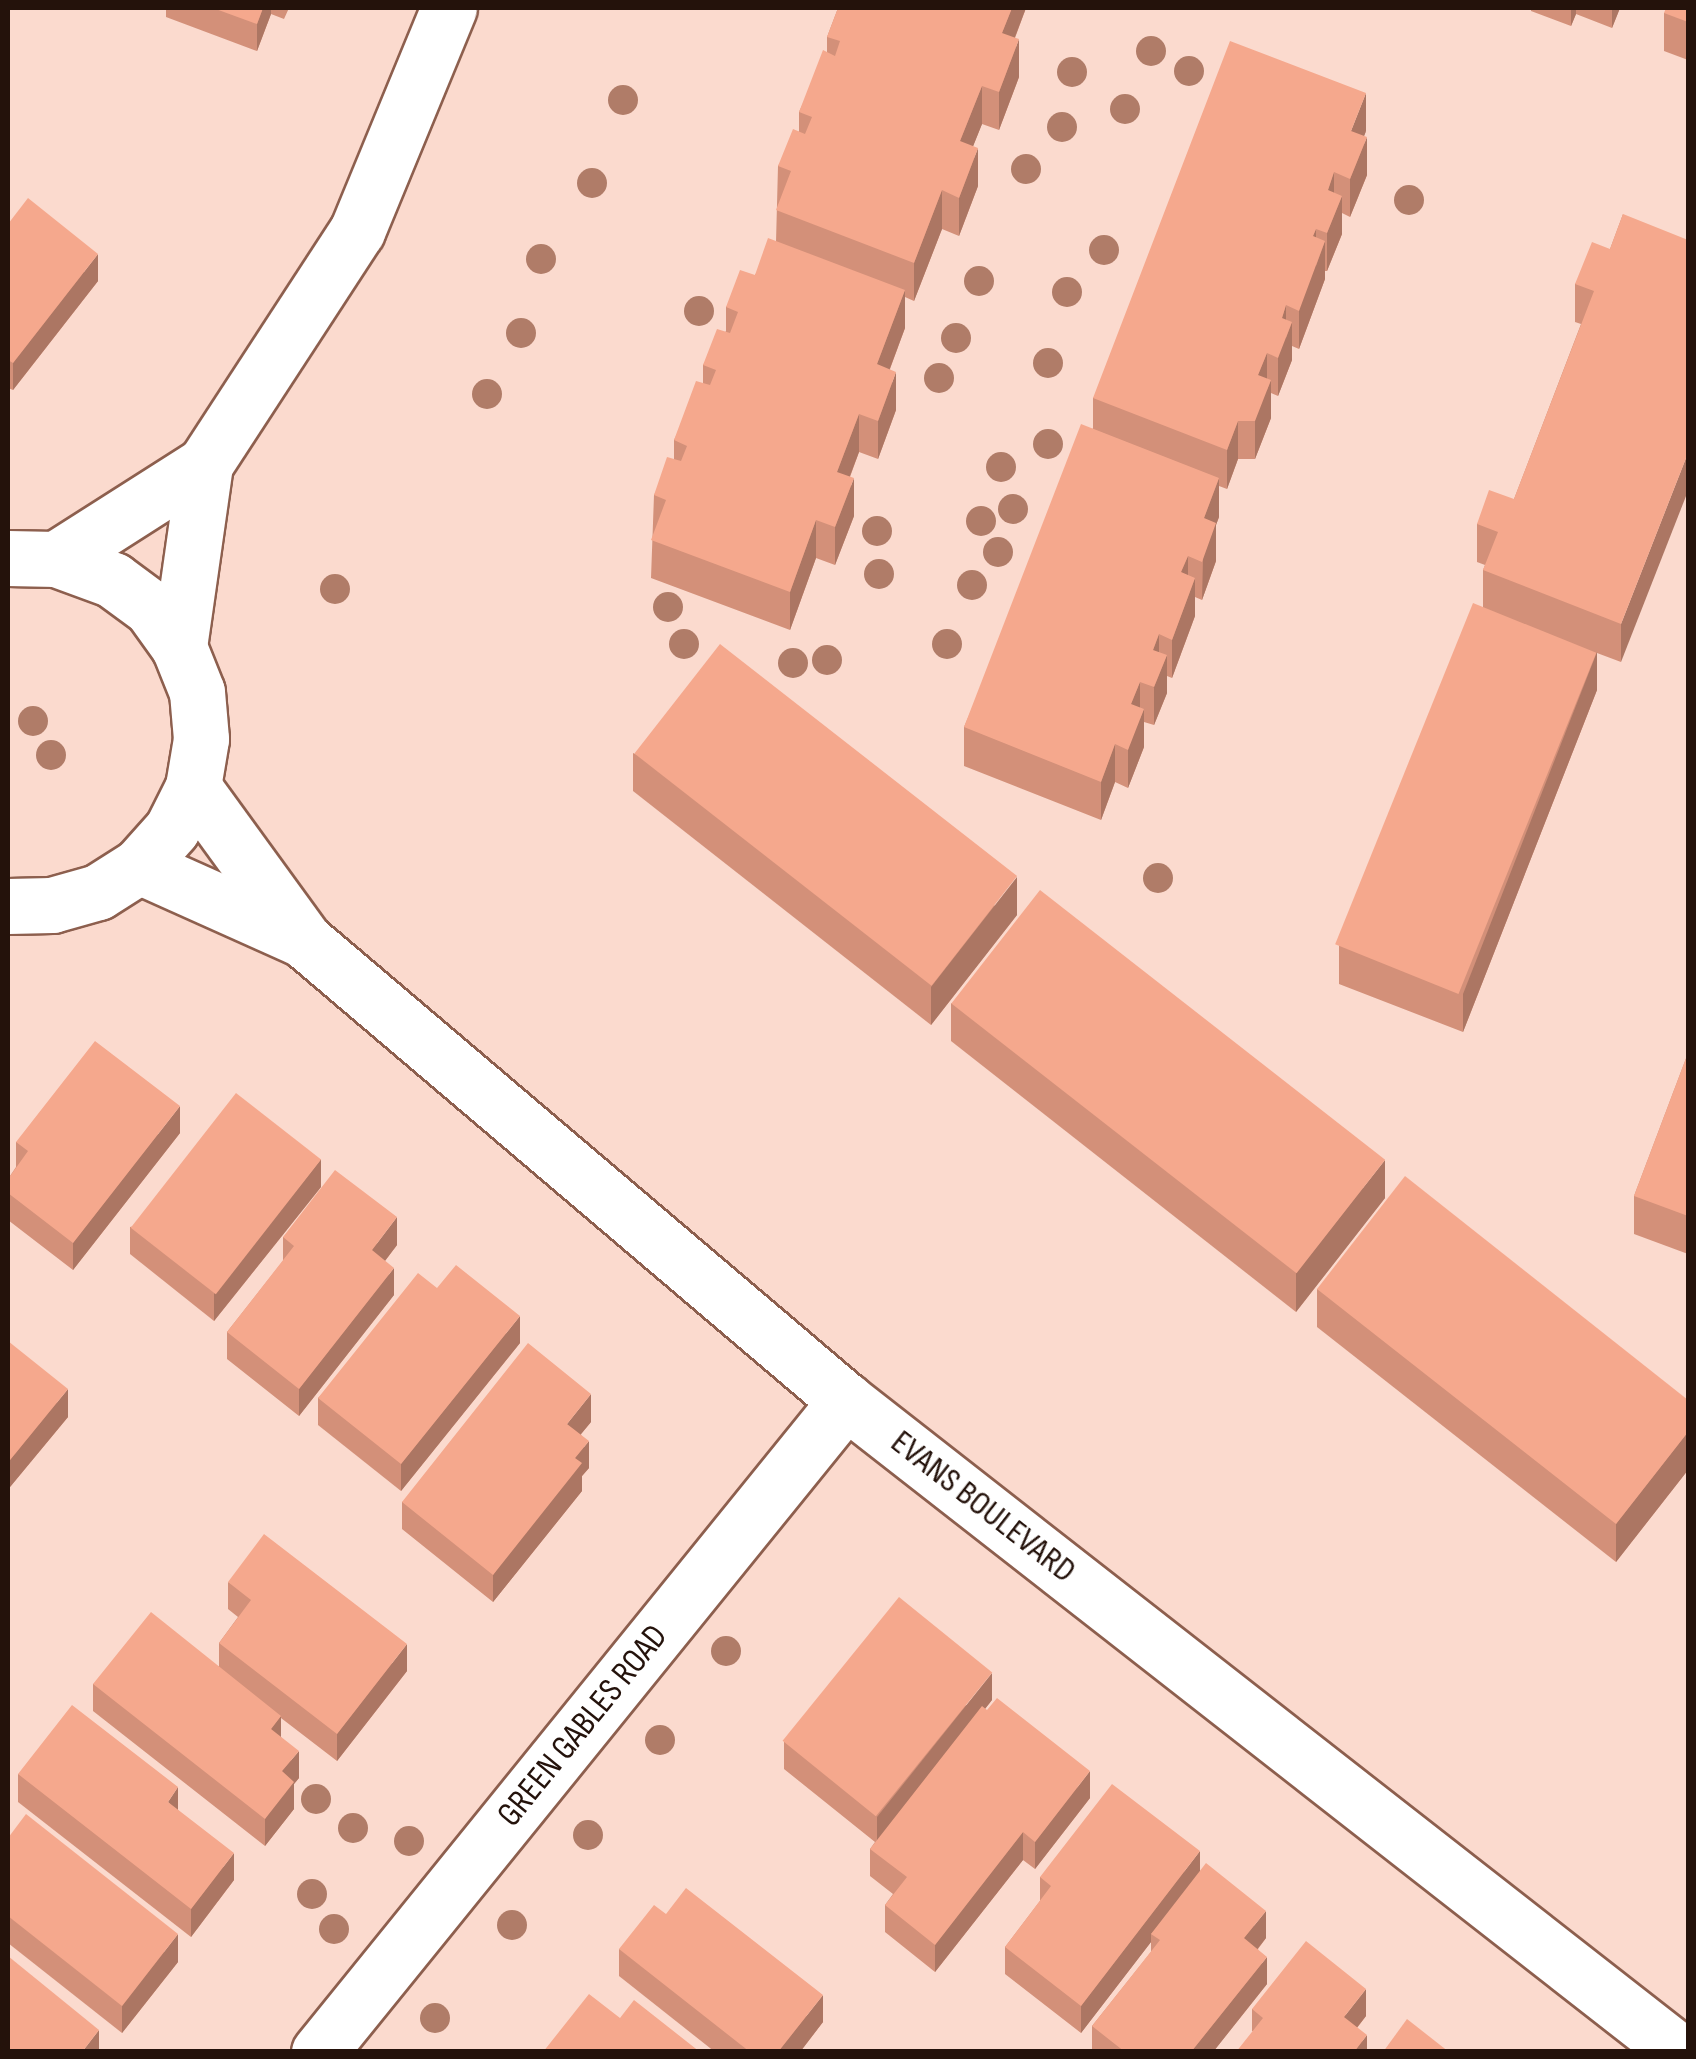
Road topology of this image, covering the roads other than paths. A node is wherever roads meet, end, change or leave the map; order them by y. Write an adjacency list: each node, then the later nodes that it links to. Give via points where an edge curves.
1 (449, 8): 2 (street, via 356,232)
2 (206, 464): 3 (street); 4 (street)
3 (32, 559): 4 (street, via 113,580 151,608)
4 (180, 647): 5 (street, via 197,692 201,740)
5 (193, 787): 6 (street, via 172,829); 8 (street, EVANS BOULEVARD)
6 (140, 866): 7 (street, via 98,892); 8 (street, EVANS BOULEVARD)
7 (8, 906)
8 (305, 941): 9 (street, EVANS BOULEVARD)
9 (846, 1401): 10 (street, GREEN GABLES ROAD); 11 (street, EVANS BOULEVARD)
10 (318, 2052)
11 (1679, 2052)

